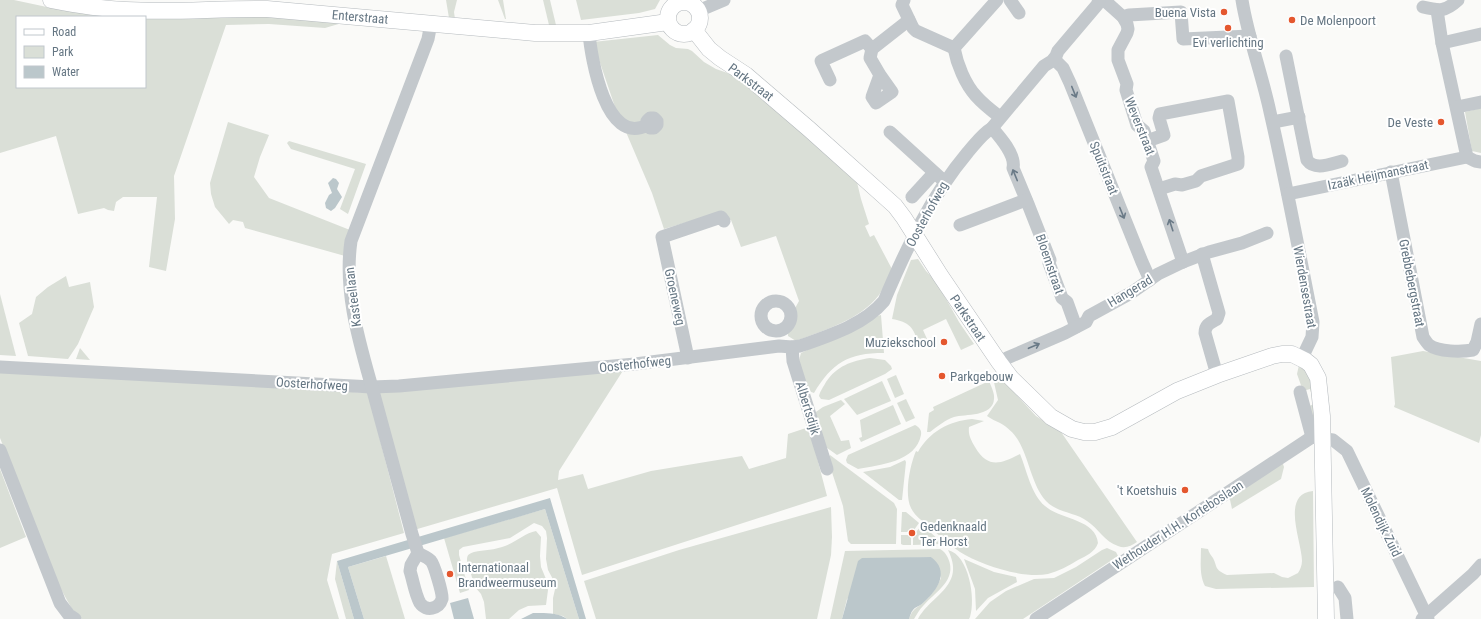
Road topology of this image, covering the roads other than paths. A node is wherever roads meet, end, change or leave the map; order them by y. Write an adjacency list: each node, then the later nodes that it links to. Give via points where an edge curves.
1 (51, 0): 18 (main road, Enterstraat, via 126,10 267,9)
2 (724, 0): 13 (street)
3 (904, 0): 16 (street, via 902,5)
4 (997, 0): 25 (street)
5 (1010, 0): 14 (street)
6 (1099, 0): 27 (street, Oosterhofweg)
7 (1104, 0): 15 (street)
8 (1242, 0): 22 (street, Wierdensestraat)
9 (1458, 0): 12 (street, via 1449,8)
10 (678, 2): 13 (main road, via 690,3); 17 (main road, via 670,11)
11 (1423, 7): 12 (street)
12 (1437, 10): 23 (street)
13 (698, 11): 19 (main road, via 699,22)
14 (1019, 13)
15 (1123, 17): 22 (street, via 1181,12 1183,39); 37 (street, Weverstraat, via 1128,29 1118,50 1118,60 1137,125 1144,131)
16 (909, 20): 24 (street); 25 (street, via 916,31)
17 (668, 22): 19 (main road, via 670,27 679,33); 20 (main road, Enterstraat)
18 (431, 24): 20 (main road, Enterstraat, via 535,33); 64 (street, Kasteellaan, via 428,39 351,241 350,296)
19 (694, 30): 51 (main road, Parkstraat, via 709,49 746,75 894,206)
20 (589, 33): 35 (street, via 596,77 610,111 622,125 629,128 637,129)
21 (1481, 34): 23 (street)
22 (1250, 36): 33 (street, Wierdensestraat)
23 (1442, 43): 31 (street)
24 (872, 48): 28 (street, via 870,58); 29 (street, via 865,41 821,61)
25 (954, 48): 34 (street, Bloemstraat, via 969,88)
26 (1286, 56): 32 (street)
27 (1054, 59): 34 (street, Oosterhofweg, via 1044,66); 54 (street, Spuitstraat, one-way to 54, via 1063,68 1070,82)
28 (880, 75)
29 (830, 80)
30 (1481, 102): 31 (street)
31 (1457, 107): 38 (street)
32 (1299, 117): 33 (street); 39 (street, via 1307,160 1310,164 1316,167)
33 (1273, 122): 45 (street, Wierdensestraat)
34 (996, 123): 43 (street, Oosterhofweg, via 984,133); 47 (street, Bloemstraat, one-way to 34)
35 (647, 125)
36 (890, 132): 42 (street)
37 (1147, 141): 44 (street, Weverstraat); 44 (street, via 1164,136 1160,114 1228,100 1238,164 1201,176 1196,181)
38 (1467, 157): 40 (street, via 1475,162); 41 (street, Izaäk Heijmanstraat)
39 (1342, 161)
40 (1481, 162)
41 (1391, 172): 45 (street, Izaäk Heijmanstraat); 55 (street, Grebbebergstraat, via 1423,337 1436,349 1463,352 1473,350)
42 (934, 173): 43 (street); 46 (street)
43 (945, 182): 51 (street, Oosterhofweg)
44 (1159, 189): 53 (street, Weverstraat, one-way to 44)
45 (1288, 194): 60 (street, Wierdensestraat, via 1313,322 1312,337)
46 (912, 197)
47 (1026, 200): 49 (street); 56 (street, Bloemstraat, via 1062,298 1067,302)
48 (724, 221): 59 (street, Groeneweg, via 721,217 662,237)
49 (960, 225)
50 (1267, 233): 52 (street, Hangerad)
51 (915, 234): 58 (street, Oosterhofweg, via 880,306 857,322); 61 (main road, Parkstraat)
52 (1202, 254): 53 (street, Hangerad); 63 (street, via 1220,313 1217,319 1205,328)
53 (1184, 262): 54 (street, Hangerad)
54 (1150, 280): 56 (street, Hangerad, via 1103,307)
55 (1481, 324)
56 (1076, 327): 61 (street, Hangerad, one-way to 56)
57 (783, 329): 58 (street, Albertsdijk, via 787,342)
58 (792, 347): 59 (street, Oosterhofweg, via 779,346); 68 (street, Albertsdijk, via 793,360)
59 (688, 358): 64 (street, Oosterhofweg)
60 (1302, 358): 63 (main road, Parkstraat, via 1282,354); 66 (main road, via 1311,366 1318,378)
61 (999, 362): 63 (main road, Parkstraat, via 1011,378 1051,417 1072,429 1084,432 1112,427 1177,391)
62 (0, 367): 64 (street, Oosterhofweg)
63 (1217, 375)
64 (372, 387): 69 (street, Kasteellaan)
65 (1300, 392): 66 (street)
66 (1318, 438): 72 (street, Molendijk Zuid, via 1333,440 1347,451); 74 (street, Wethouder H.H. Korteboslaan); 75 (main road)
67 (0, 450): 73 (street, via 60,603)
68 (827, 469)
69 (418, 552)
70 (1481, 565): 72 (street)
71 (1338, 587): 76 (street, via 1345,598)
72 (1426, 618)
73 (75, 619)
74 (1036, 619)
75 (1326, 619)
76 (1347, 619)

